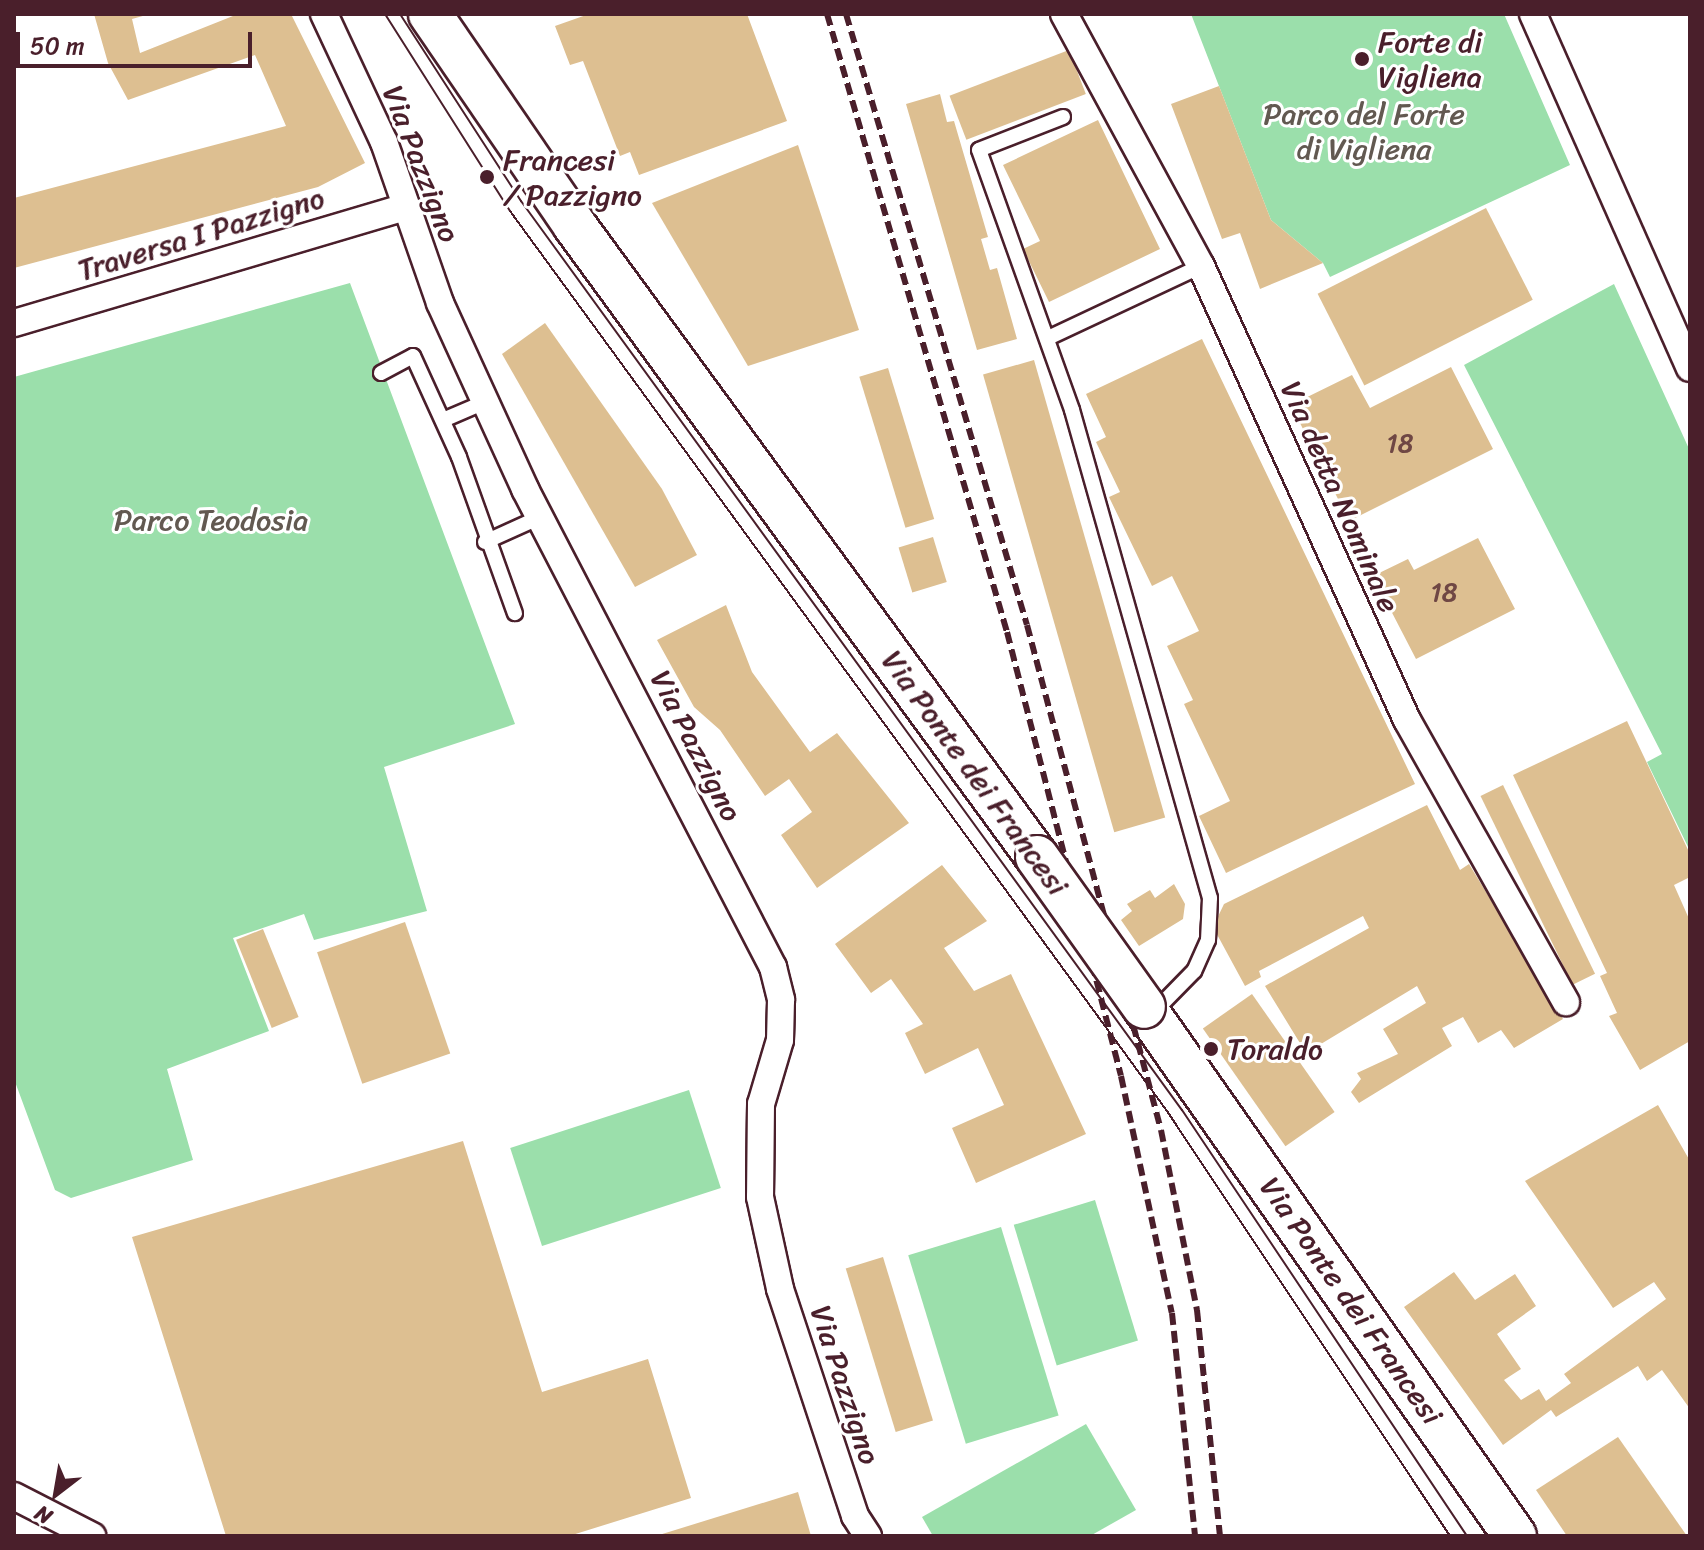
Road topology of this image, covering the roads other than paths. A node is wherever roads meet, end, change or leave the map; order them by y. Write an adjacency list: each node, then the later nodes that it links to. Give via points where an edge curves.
1 (324, 14): 6 (street, Via Pazzigno, via 384,142)
2 (430, 14): 18 (main road, Via Ponte dei Francesi, bridge, via 575,226)
3 (1064, 14): 7 (street, Via detta Nominale)
4 (1533, 14): 10 (street)
5 (1063, 117): 9 (lane, via 979,150)
6 (406, 207): 8 (street, Traversa I Pazzigno); 12 (street, Via Pazzigno)
7 (1201, 266): 9 (lane); 17 (street, Via detta Nominale, via 1407,720)
8 (14, 323)
9 (1048, 338): 18 (lane, via 1210,898 1208,940 1194,971)
10 (1690, 368)
11 (381, 373): 13 (lane, via 413,356)
12 (485, 402): 13 (lane); 14 (street, Via Pazzigno)
13 (443, 420): 15 (lane)
14 (538, 518): 15 (lane); 21 (street, Via Pazzigno, via 773,967 781,1000 780,1040 761,1104 760,1197 780,1289 855,1516)
15 (485, 542): 16 (lane)
16 (515, 613)
17 (1566, 1002)
18 (1147, 1012): 22 (main road, Via Ponte dei Francesi)
19 (14, 1496): 20 (street)
20 (92, 1536)
21 (868, 1536)
22 (1515, 1536)

